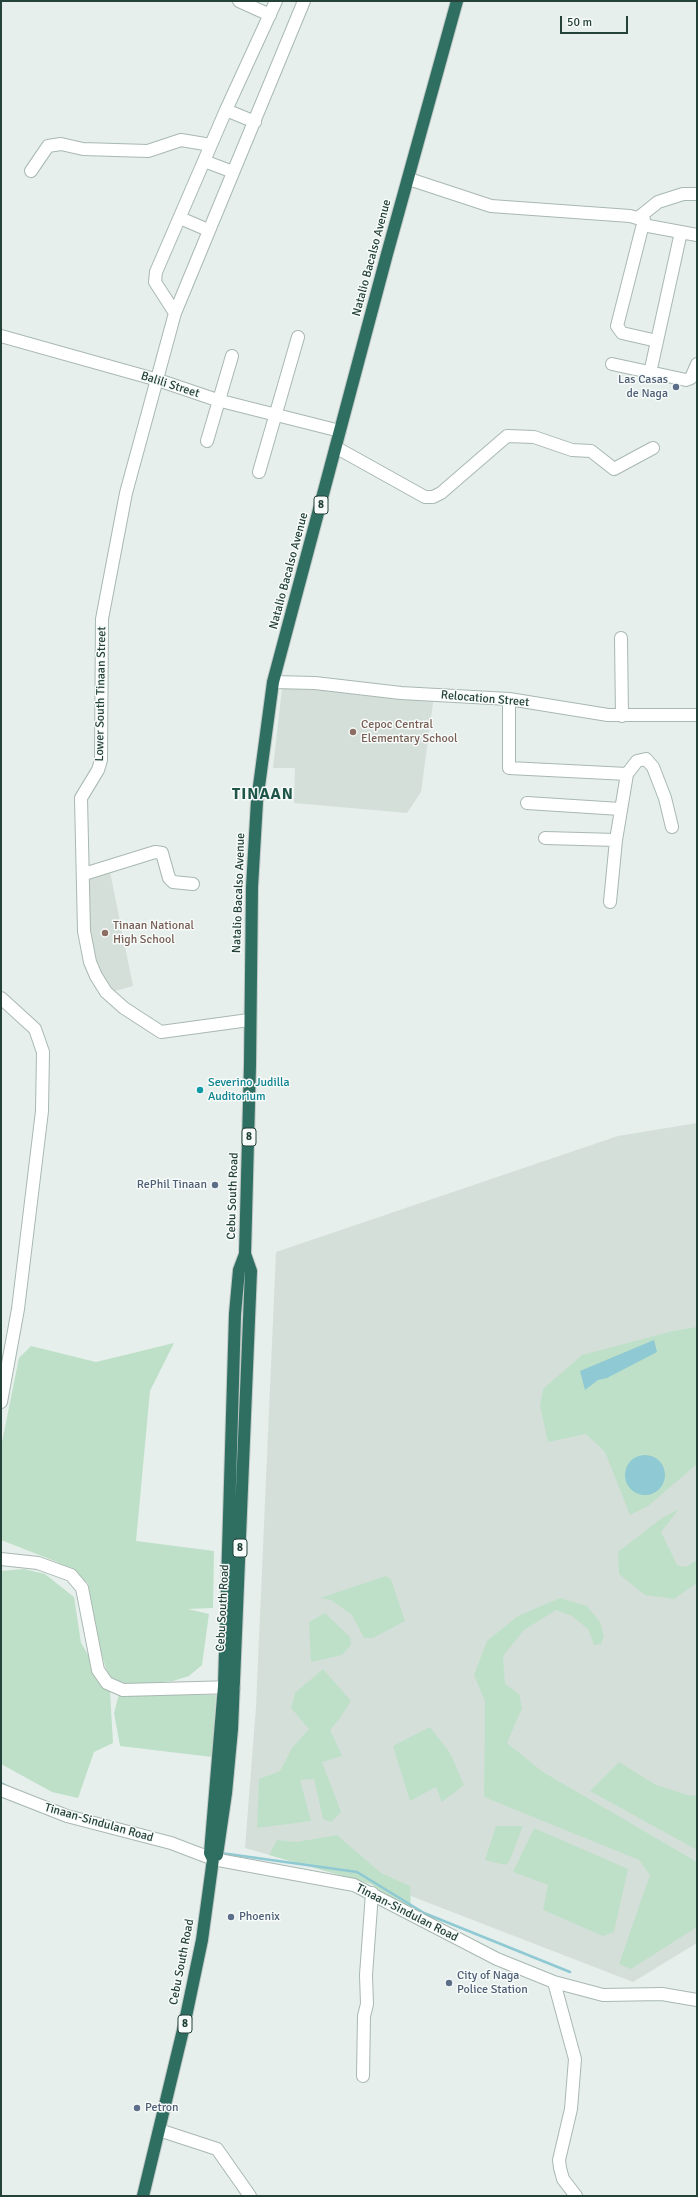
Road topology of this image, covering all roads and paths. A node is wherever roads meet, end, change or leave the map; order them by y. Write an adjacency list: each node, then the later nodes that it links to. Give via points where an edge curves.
1 (239, 1): 5 (street)
2 (276, 1): 5 (street)
3 (457, 1): 12 (highway, Natalio Bacalso Avenue / 8)
4 (301, 2): 7 (street, Lower South Tinaan Street)
5 (270, 15): 6 (street)
6 (226, 110): 7 (street); 8 (street)
7 (255, 122): 11 (street, Lower South Tinaan Street)
8 (210, 145): 9 (street); 10 (street, via 182,140 148,151 83,149 61,144 48,146)
9 (204, 161): 11 (street); 14 (street)
10 (30, 170)
11 (233, 172): 16 (street, Lower South Tinaan Street)
12 (409, 180): 15 (street, via 491,206); 30 (highway, Natalio Bacalso Avenue / 8)
13 (697, 194): 15 (street, via 683,194 658,202)
14 (180, 218): 16 (street); 19 (street, via 156,272 155,282)
15 (642, 221): 17 (street); 22 (street, via 617,326 622,332)
16 (208, 230): 19 (street, Lower South Tinaan Street)
17 (681, 232): 18 (street); 22 (street)
18 (697, 235)
19 (175, 313): 27 (street, Lower South Tinaan Street)
20 (1, 336): 27 (street, Balili Street)
21 (298, 337): 29 (street)
22 (657, 341): 26 (street)
23 (232, 356): 28 (street)
24 (612, 364): 26 (street)
25 (697, 364): 26 (street, via 692,378 686,380)
26 (650, 373)
27 (158, 380): 28 (street, Balili Street); 46 (street, Lower South Tinaan Street, via 126,493 102,619 101,760 98,770 81,798)
28 (217, 400): 29 (street, Balili Street); 31 (street)
29 (275, 414): 30 (street, Balili Street); 34 (street)
30 (340, 430): 32 (highway, Natalio Bacalso Avenue / 8)
31 (207, 440)
32 (337, 448): 33 (street, via 425,497 441,493 507,436 534,437 572,450 591,451 614,469); 36 (highway, Natalio Bacalso Avenue / 8)
33 (653, 448)
34 (259, 472)
35 (621, 638): 39 (street)
36 (273, 682): 37 (street, Relocation Street); 50 (highway, Natalio Bacalso Avenue / 8, via 257,801 252,887)
37 (509, 699): 39 (street, Relocation Street); 40 (street, via 509,768)
38 (697, 715): 39 (street, Relocation Street)
39 (622, 716)
40 (627, 774): 42 (street); 43 (street, via 637,761 646,759 653,766)
41 (528, 803): 42 (street)
42 (620, 809): 45 (street)
43 (672, 827)
44 (545, 838): 45 (street)
45 (616, 840): 48 (street)
46 (84, 874): 47 (street, via 155,852 162,853 169,878 173,882); 50 (street, Lower South Tinaan Street, via 84,931 90,962 106,992 124,1008 161,1032)
47 (192, 884)
48 (610, 902)
49 (1, 998): 51 (street, via 35,1029 43,1052 43,1066 41,1126 18,1309)
50 (250, 1020): 53 (highway, Cebu South Road / 8, via 245,1254 251,1271)
51 (1, 1402)
52 (1, 1558): 53 (street, via 38,1563 71,1575 82,1588 98,1670 107,1683 123,1690)
53 (229, 1686): 55 (highway, Cebu South Road / 8, via 230,1755)
54 (1, 1790): 55 (street, Tinaan-Sindulan Road, via 67,1816 171,1843)
55 (214, 1851): 56 (street, Tinaan-Sindulan Road, via 354,1884); 60 (highway, Cebu South Road / 8, via 202,1940)
56 (372, 1893): 57 (street, Tinaan-Sindulan Road, via 484,1952); 59 (street, via 366,1975 367,2004 363,2030)
57 (554, 1982): 58 (street, Tinaan-Sindulan Road, via 603,1995 662,1994); 63 (street, via 575,2059 571,2109 559,2160 563,2178)
58 (697, 2000)
59 (363, 2076)
60 (159, 2130): 61 (highway, Cebu South Road / 8); 62 (street, via 217,2149)
61 (143, 2193)
62 (250, 2196)
63 (576, 2196)

